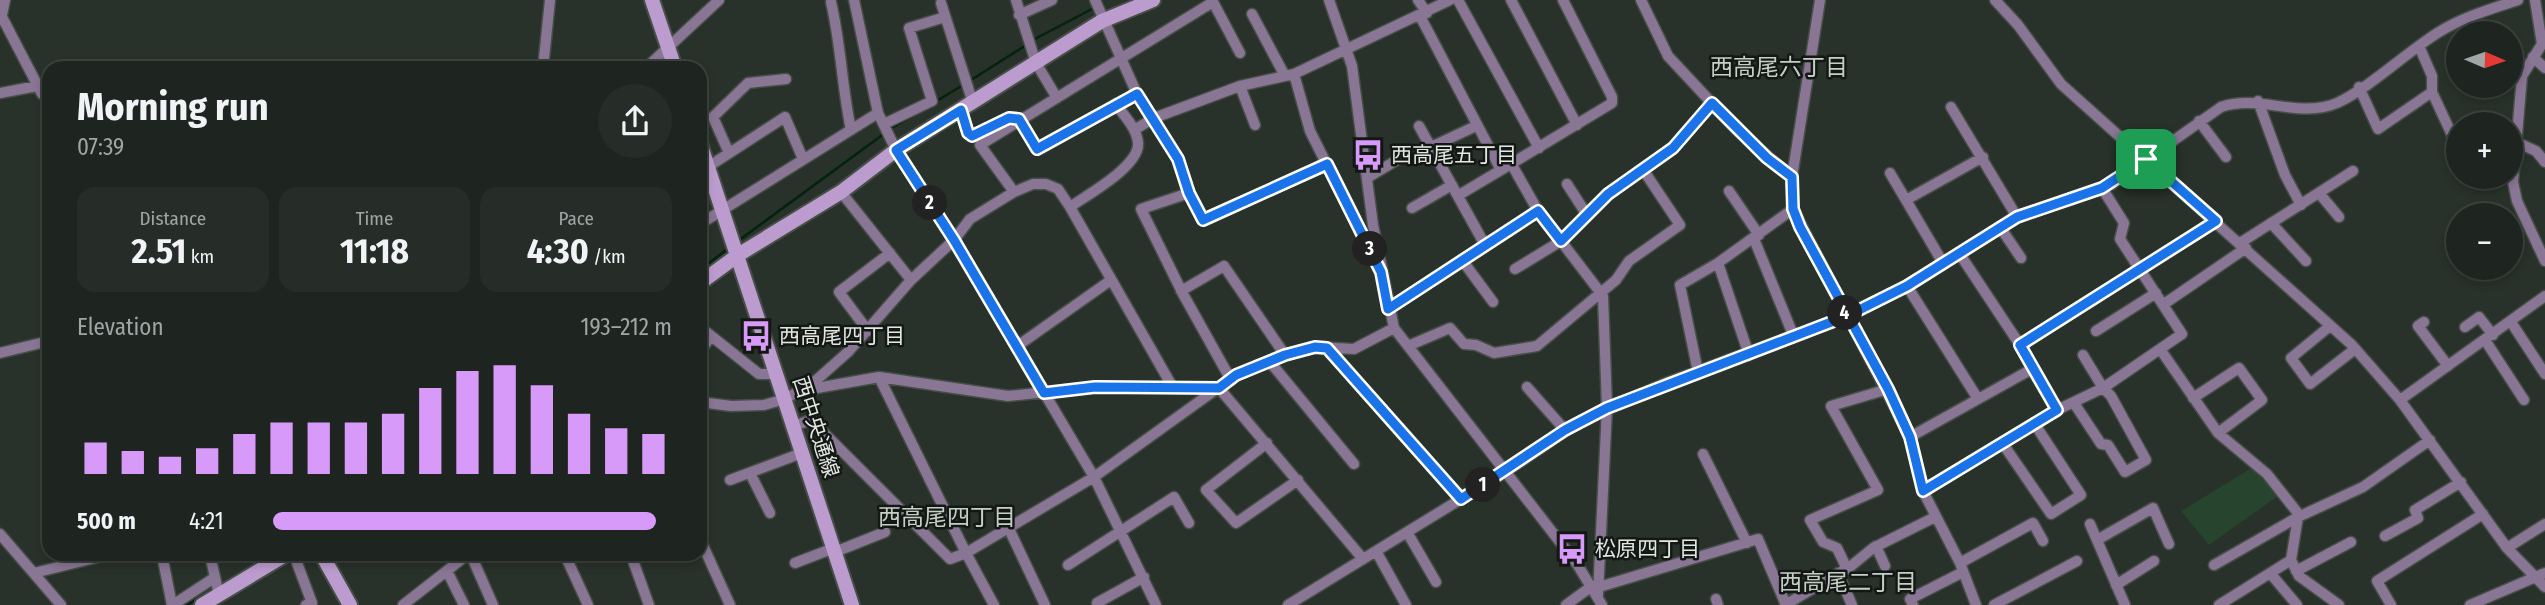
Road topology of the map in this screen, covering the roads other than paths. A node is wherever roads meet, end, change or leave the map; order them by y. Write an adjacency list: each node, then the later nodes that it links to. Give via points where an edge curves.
1 (5, 0): 29 (street)
2 (550, 0): 36 (street)
3 (652, 0): 31 (street)
4 (719, 0): 31 (street)
5 (854, 0): 57 (street)
6 (1016, 0): 26 (street)
7 (1052, 0): 26 (street)
8 (1095, 0): 28 (street)
9 (1153, 0): 28 (street)
10 (1329, 0): 32 (street)
11 (1419, 0): 25 (street)
12 (1450, 0): 25 (street)
13 (1458, 0): 71 (street)
14 (1511, 0): 63 (street)
15 (1563, 0): 63 (street, via 1612,97 1609,106)
16 (1641, 0): 52 (street, via 1668,56)
17 (1820, 0): 88 (street)
18 (1994, 0): 77 (street, via 2061,84)
19 (2518, 0): 30 (street, via 2463,19)
20 (2535, 0): 34 (street, via 2542,44)
21 (1213, 1): 33 (street); 35 (street)
22 (831, 2): 67 (street)
23 (940, 4): 27 (street)
24 (1252, 14): 41 (street)
25 (1423, 14): 32 (street); 65 (street)
26 (1019, 15): 39 (street)
27 (945, 17): 54 (street); 61 (street, via 909,28 932,101)
28 (1102, 21): 35 (street); 39 (street)
29 (1, 22): 45 (street)
30 (2420, 46): 44 (street); 47 (street, via 2432,76)
31 (668, 48): 37 (street); 38 (street)
32 (1346, 52): 41 (street); 89 (street, via 1356,87)
33 (1241, 53)
34 (2533, 57): 40 (street); 56 (street, via 2522,76)
35 (1120, 60): 49 (street); 50 (street)
36 (544, 61)
37 (654, 61)
38 (673, 61)
39 (1036, 63): 50 (street); 54 (street)
40 (2545, 68)
41 (1289, 75): 43 (street); 80 (street)
42 (786, 79): 73 (street, via 748,83 713,117)
43 (1240, 86): 58 (street); 62 (street)
44 (2359, 88): 47 (street, via 2378,129); 51 (street, via 2338,102 2308,110)
45 (42, 90)
46 (42, 92): 48 (street)
47 (2432, 92): 66 (street)
48 (0, 93)
49 (1137, 94): 53 (street); 58 (street)
50 (1057, 99): 59 (street)
51 (2258, 101): 60 (street, via 2221,107); 101 (street)
52 (1712, 103): 84 (street, via 1673,148); 88 (street)
53 (1116, 104): 59 (street, via 1037,149); 68 (street)
54 (967, 107): 59 (street, via 972,136 1009,118); 72 (street)
55 (1951, 107): 75 (street)
56 (2519, 112)
57 (878, 113): 61 (street); 67 (street)
58 (1154, 118): 68 (street); 97 (street, via 1178,159)
59 (1020, 121): 96 (street, via 980,145)
60 (2199, 121): 74 (street); 77 (street)
61 (884, 124): 72 (street)
62 (1255, 125)
63 (1577, 125): 71 (street)
64 (1419, 126): 70 (street)
65 (1476, 126): 70 (street); 83 (street)
66 (2446, 126)
67 (851, 130): 76 (street)
68 (1134, 130): 102 (street, via 1136,153 1123,169)
69 (2523, 145): 79 (street)
70 (1431, 147): 91 (street)
71 (1539, 148): 81 (street)
72 (896, 150): 95 (street); 115 (street)
73 (729, 153): 76 (street, via 785,117); 82 (street)
74 (2226, 157)
75 (1983, 158): 100 (street); 108 (street)
76 (803, 159): 104 (street)
77 (2146, 159): 92 (street); 111 (street)
78 (1397, 160): 89 (street)
79 (2545, 162)
80 (1327, 164): 97 (street, via 1203,220); 130 (street)
81 (1512, 165): 83 (street); 106 (street)
82 (707, 167)
83 (1501, 170): 99 (street)
84 (1644, 171): 107 (street, via 1608,194); 136 (street, via 1680,225 1629,261)
85 (2353, 171): 98 (street)
86 (1890, 173): 100 (street)
87 (707, 176): 104 (street, 西中央通線)
88 (1792, 177): 105 (street)
89 (1367, 178): 130 (street)
90 (1567, 184): 107 (street)
91 (1452, 186): 99 (street); 103 (street)
92 (2102, 188): 108 (street); 129 (street, via 2124,223 2120,239)
93 (2514, 189): 122 (street)
94 (1729, 191): 114 (street)
95 (841, 192): 119 (street); 121 (street)
96 (1014, 192): 102 (street, via 1046,184 1058,189); 115 (street, via 970,219)
97 (1189, 193): 135 (street, via 1141,209)
98 (2319, 193): 101 (street); 109 (street)
99 (1459, 195): 117 (street)
100 (1906, 200): 127 (street)
101 (2301, 205): 112 (street)
102 (1070, 207): 133 (street)
103 (1412, 208)
104 (722, 209): 110 (street); 121 (street, 西中央通線)
105 (1793, 209): 114 (street); 142 (street)
106 (1538, 211): 116 (street); 117 (street)
107 (1587, 215): 116 (street)
108 (2017, 217): 113 (street)
109 (2339, 217)
110 (707, 219)
111 (2216, 221): 118 (street); 129 (street)
112 (2271, 223): 118 (street); 125 (street)
113 (2000, 228): 120 (street); 123 (street)
114 (1756, 237): 126 (street); 152 (street)
115 (954, 240): 132 (street); 157 (street)
116 (1561, 241): 128 (street); 136 (street)
117 (1486, 244): 124 (street)
118 (2243, 246): 140 (street); 145 (street)
119 (890, 253): 132 (street); 148 (street, via 839,292)
120 (1959, 253): 127 (street); 156 (street)
121 (738, 255): 131 (street); 170 (street, 西中央通線)
122 (2544, 256)
123 (2021, 258)
124 (1462, 260): 139 (street); 141 (street)
125 (2306, 261)
126 (1718, 263): 164 (street); 169 (street, via 1680,285)
127 (1943, 263): 134 (street)
128 (1515, 269)
129 (2139, 269): 137 (street); 156 (street)
130 (1381, 272): 141 (street)
131 (707, 278)
132 (911, 279): 148 (street)
133 (1111, 280): 157 (street); 175 (street)
134 (1907, 286): 142 (street); 183 (street)
135 (1181, 291): 163 (street, via 1224,266); 173 (street)
136 (1601, 292): 158 (street, via 1537,346 1494,353 1464,344 1450,328); 188 (street)
137 (2155, 293): 140 (street); 149 (street)
138 (2545, 296): 144 (street)
139 (1493, 302)
140 (2164, 304): 160 (street, via 2182,334)
141 (1388, 309): 147 (street)
142 (1847, 316): 152 (street); 179 (street)
143 (2424, 322): 167 (street, via 2418,326)
144 (2511, 322): 153 (street); 171 (street)
145 (2330, 326): 161 (street); 161 (street, via 2291,358 2310,384)
146 (2465, 327): 153 (street, via 2479,317)
147 (1394, 328): 158 (street); 159 (street, via 1354,349)
148 (867, 331): 174 (street)
149 (2096, 331)
150 (707, 333): 151 (street)
151 (711, 336): 154 (street); 170 (street, via 759,374)
152 (1794, 337): 164 (street)
153 (2489, 338): 167 (street); 185 (street)
154 (707, 342)
155 (42, 343): 162 (street)
156 (2020, 345): 168 (street)
157 (1016, 346): 180 (street)
158 (1408, 346): 201 (street)
159 (1327, 348): 163 (street); 208 (street)
160 (2160, 349): 178 (street); 181 (street)
161 (2355, 349): 184 (street)
162 (0, 352)
163 (1285, 355): 166 (street)
164 (1749, 355): 169 (street)
165 (2083, 355): 178 (street)
166 (1270, 362): 173 (street); 200 (street)
167 (2448, 366): 184 (street)
168 (2032, 369): 183 (street); 189 (street)
169 (1698, 372): 188 (street)
170 (777, 374): 182 (street, 西中央通線)
171 (2545, 374)
172 (879, 377): 174 (street, via 817,388); 180 (street, via 1007,396); 231 (street)
173 (1231, 380): 177 (street)
174 (813, 383): 182 (street)
175 (1172, 386): 177 (street); 180 (street)
176 (1527, 387): 192 (street)
177 (1219, 388): 196 (street); 203 (street)
178 (2102, 388): 187 (street); 187 (street, via 2111,396 2146,460 2125,472)
179 (1888, 389): 194 (street); 253 (street, via 1831,406 1878,490 1810,520 1823,542 1837,548)
180 (1044, 393): 203 (street)
181 (2193, 398): 193 (street); 193 (street, via 2239,368 2262,400)
182 (785, 399): 186 (street, via 731,407); 191 (street, 西中央通線)
183 (1978, 399): 194 (street)
184 (2400, 400): 195 (street)
185 (2524, 400)
186 (707, 403)
187 (2074, 403): 189 (street)
188 (1607, 408): 192 (street); 263 (street)
189 (2057, 410): 190 (street)
190 (2034, 424): 197 (street); 197 (street, via 2081,495 2051,514)
191 (793, 426): 198 (street, 西中央通線); 231 (street, via 811,420 950,559)
192 (1565, 430): 201 (street)
193 (2218, 433): 212 (street, via 2267,474)
194 (1910, 437): 207 (street)
195 (2430, 440): 206 (street); 212 (street, via 2363,487)
196 (1267, 443): 205 (street); 205 (street, via 1206,490 1236,523)
197 (2003, 444): 207 (street)
198 (802, 453): 202 (street); 229 (street, 西中央通線)
199 (1703, 454): 224 (street)
200 (1354, 464)
201 (1505, 472): 208 (street); 263 (street)
202 (750, 473): 204 (street); 209 (street)
203 (1094, 477): 216 (street); 220 (street)
204 (730, 480)
205 (1298, 480): 233 (street)
206 (2461, 482): 210 (street); 221 (street, via 2415,510 2418,518)
207 (1923, 491): 211 (street)
208 (1461, 499): 218 (street)
209 (770, 513)
210 (2483, 514): 228 (street); 293 (street, via 2377,581)
211 (1935, 517): 227 (street); 251 (street)
212 (2298, 517): 234 (street); 249 (street)
213 (1189, 523): 220 (street, via 1174,498)
214 (2090, 524): 222 (street)
215 (2545, 524): 228 (street)
216 (1009, 529): 231 (street); 281 (street)
217 (885, 532): 229 (street)
218 (1407, 532): 230 (street); 260 (street)
219 (0, 534): 255 (street)
220 (1121, 534): 248 (street); 258 (street)
221 (2385, 536)
222 (2097, 540): 226 (street, via 2153,508); 261 (street)
223 (2043, 541): 251 (street, via 2033,523)
224 (1747, 542): 263 (street); 285 (street, via 1758,539)
225 (2351, 542): 254 (street)
226 (2169, 544)
227 (1876, 546): 250 (street); 253 (street)
228 (2507, 548): 257 (street)
229 (834, 550): 247 (street); 279 (street, 西中央通線)
230 (1376, 551): 233 (street); 283 (street)
231 (966, 552): 280 (street)
232 (707, 554): 278 (street)
233 (1363, 559): 266 (street)
234 (2291, 560): 254 (street); 256 (street)
235 (83, 561): 255 (street)
236 (163, 561): 269 (street)
237 (211, 561): 259 (street)
238 (275, 561): 264 (street)
239 (296, 561): 271 (street, via 312,603)
240 (325, 561): 272 (street)
241 (461, 561): 252 (street)
242 (472, 561): 275 (street)
243 (568, 561): 276 (street)
244 (633, 561): 277 (street)
245 (2077, 561): 289 (street)
246 (2154, 561): 261 (street)
247 (795, 562)
248 (1068, 565)
249 (2214, 565)
250 (1885, 566)
251 (1962, 567): 287 (street, via 1910,599); 288 (street)
252 (447, 571): 273 (street); 274 (street)
253 (1843, 571): 285 (street); 286 (street)
254 (2296, 571): 267 (street)
255 (34, 573): 268 (street)
256 (2270, 573): 291 (street); 292 (street)
257 (2541, 575): 262 (street); 294 (street)
258 (1144, 577): 265 (street); 282 (street)
259 (214, 578): 264 (street); 269 (street)
260 (1436, 582)
261 (2116, 585): 290 (street)
262 (2545, 587)
263 (1598, 593): 284 (street)
264 (219, 595): 270 (street)
265 (1097, 603)
266 (1291, 604)
267 (2334, 604)
268 (61, 605)
269 (172, 605)
270 (202, 605)
271 (306, 605)
272 (350, 605)
273 (403, 605)
274 (464, 605)
275 (492, 605)
276 (588, 605)
277 (649, 605)
278 (730, 605)
279 (852, 605)
280 (993, 605)
281 (1045, 605)
282 (1156, 605)
283 (1406, 605)
284 (1566, 605)
285 (1785, 605)
286 (1852, 605)
287 (1913, 605)
288 (1976, 605)
289 (1994, 605)
290 (2125, 605)
291 (2219, 605)
292 (2297, 605)
293 (2391, 605)
294 (2470, 605)

